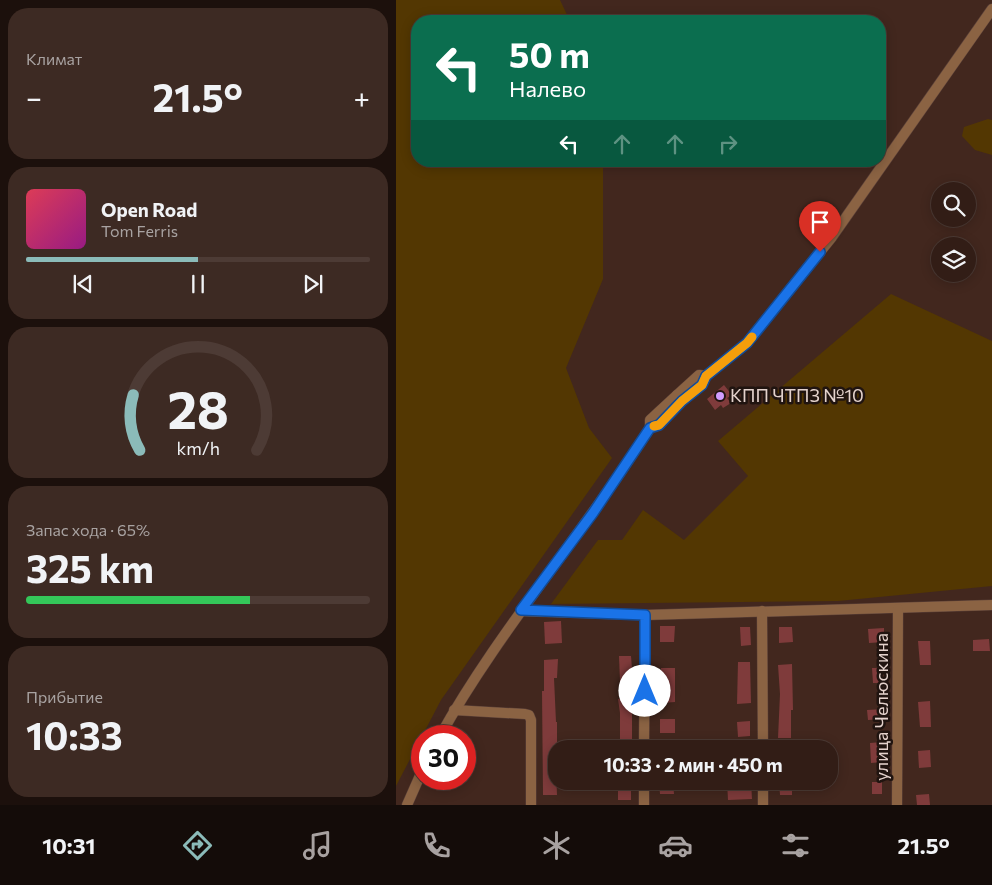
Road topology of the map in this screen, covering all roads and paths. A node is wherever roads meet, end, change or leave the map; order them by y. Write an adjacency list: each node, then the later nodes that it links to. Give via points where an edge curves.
1 (992, 9): 2 (street)
2 (886, 159)
3 (881, 167): 6 (street, via 832,236 747,343 706,376 699,375 679,398 650,420 650,428 593,513)
4 (992, 606): 5 (street)
5 (898, 609): 7 (street); 20 (street, улица Челюскина)
6 (521, 610): 8 (street); 9 (street)
7 (762, 611): 8 (street); 12 (street)
8 (645, 615): 11 (street)
9 (454, 710): 10 (street); 17 (street, via 529,716)
10 (446, 725)
11 (644, 740)
12 (763, 740)
13 (414, 790): 16 (street)
14 (644, 790): 18 (street)
15 (763, 790): 19 (street)
16 (407, 805)
17 (530, 805)
18 (644, 805)
19 (763, 805)
20 (897, 805)

